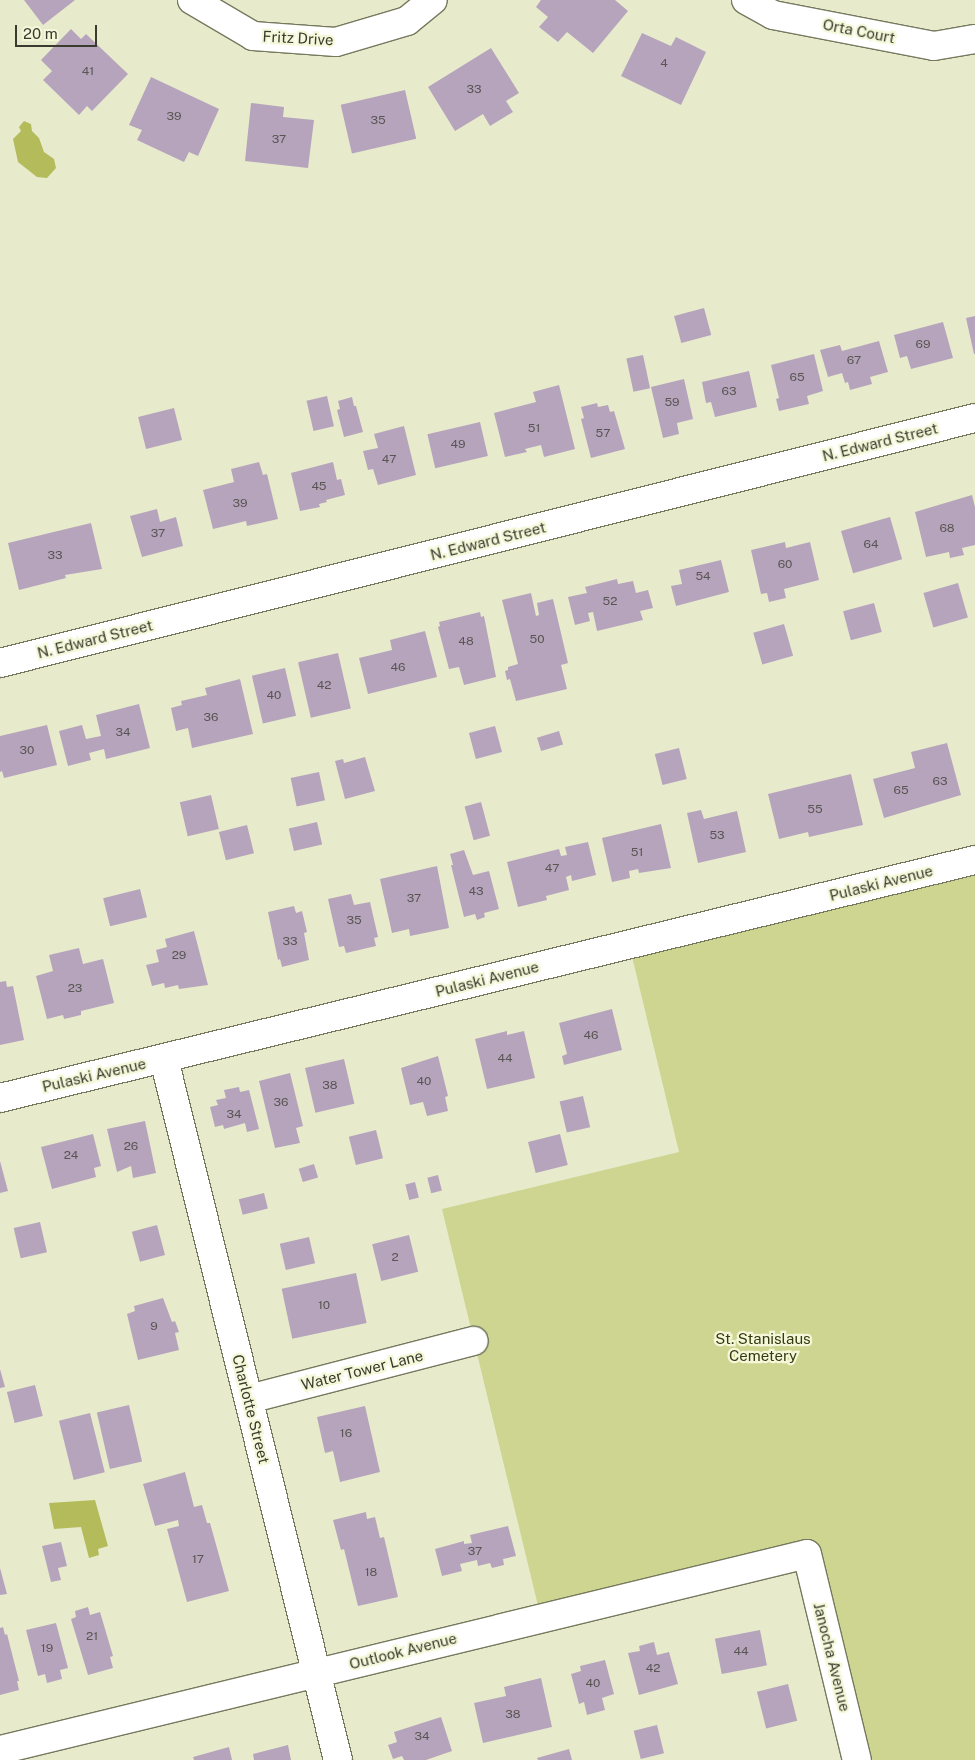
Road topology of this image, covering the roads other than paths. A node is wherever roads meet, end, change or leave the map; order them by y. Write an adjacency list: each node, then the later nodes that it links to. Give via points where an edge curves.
1 (192, 0): 2 (street, Fritz Drive, via 253,36 336,42 407,21)
2 (433, 0)
3 (746, 0): 4 (street, Orta Court, via 773,15 934,46)
4 (975, 39)
5 (975, 418): 6 (street, N. Edward Street)
6 (0, 663)
7 (975, 860): 8 (street, Pulaski Avenue)
8 (164, 1059): 9 (street, Pulaski Avenue); 11 (street, Charlotte Street)
9 (0, 1098)
10 (474, 1341): 11 (street, Water Tower Lane)
11 (249, 1399): 13 (street, Charlotte Street)
12 (806, 1554): 13 (street, Outlook Avenue); 16 (street, Janocha Avenue)
13 (316, 1672): 14 (street, Outlook Avenue); 15 (street, Charlotte Street)
14 (0, 1750)
15 (338, 1760)
16 (857, 1760)

